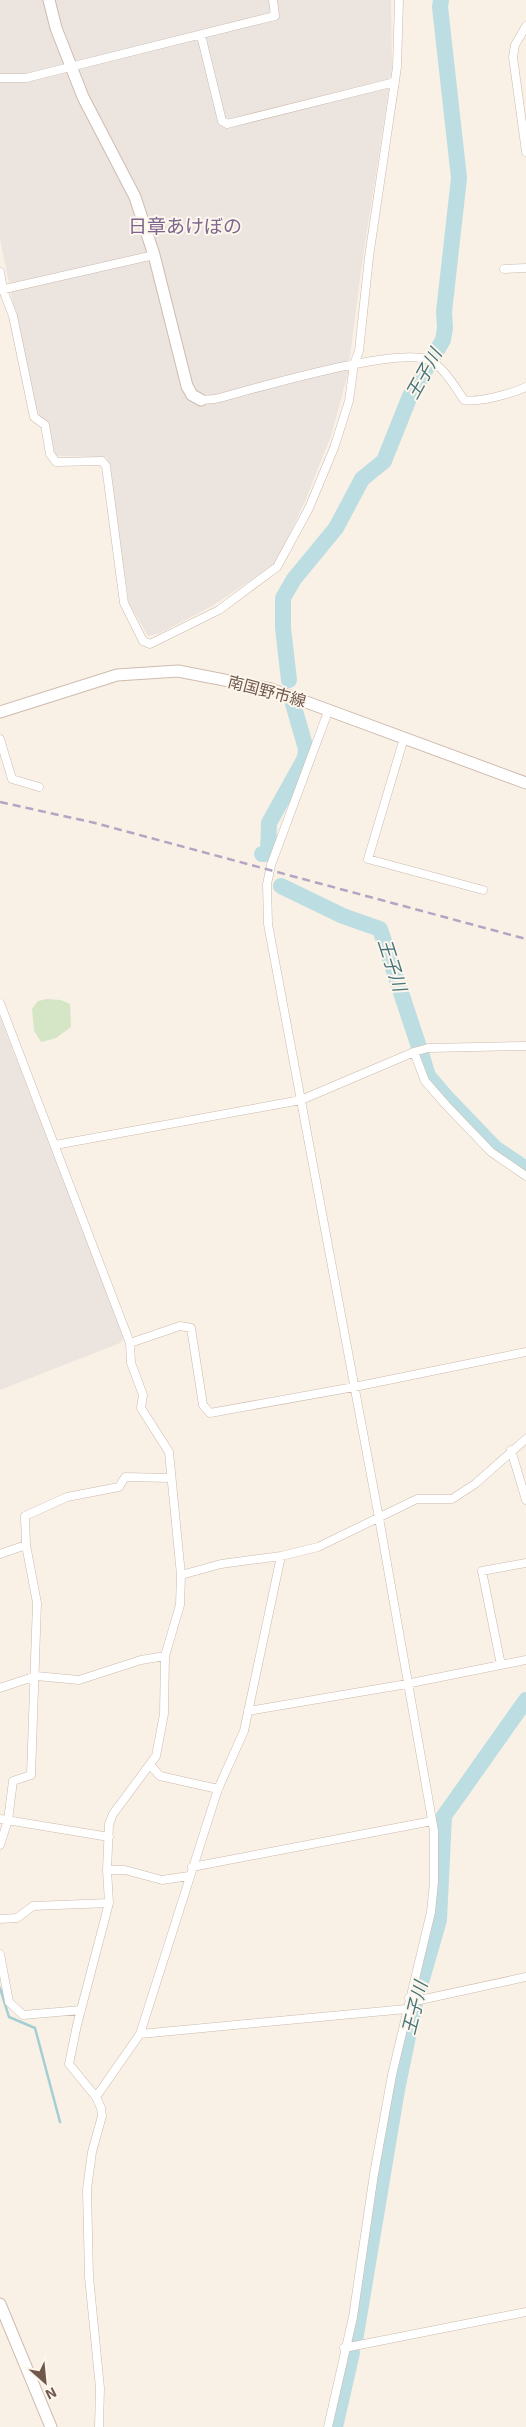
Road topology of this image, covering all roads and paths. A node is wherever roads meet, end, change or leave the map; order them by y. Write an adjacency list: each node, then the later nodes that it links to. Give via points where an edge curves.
1 (49, 0): 6 (main road)
2 (273, 0): 5 (street, via 275,16)
3 (399, 0): 8 (street)
4 (526, 26): 9 (street, via 513,56)
5 (201, 34): 6 (street); 8 (street, via 222,121 227,124)
6 (72, 67): 7 (street, via 26,78); 10 (main road, via 83,97 135,197)
7 (0, 78)
8 (395, 82): 15 (street, via 369,257 359,351)
9 (526, 152)
10 (154, 255): 14 (street); 17 (main road, via 187,386 192,395)
11 (526, 268): 12 (street)
12 (504, 269)
13 (0, 272): 14 (street)
14 (1, 290): 15 (street, via 12,316 34,417 45,425 50,454 56,462 102,461 106,466 124,603 143,641 150,644 219,610 277,567 309,508 334,448 348,401)
15 (354, 364): 16 (street, via 400,358 426,359 435,363 464,400 516,392); 17 (street)
16 (526, 386)
17 (201, 400)
18 (329, 709): 19 (main road, 南国野市線, via 271,689 178,671 155,671 117,675); 20 (main road, 南国野市線); 29 (street, via 267,884 268,924)
19 (0, 712)
20 (404, 738): 23 (main road, 南国野市線); 25 (street, via 368,859)
21 (0, 739): 22 (street)
22 (3, 759): 24 (street, via 12,779)
23 (526, 783)
24 (39, 787)
25 (483, 890)
26 (0, 1003): 30 (street)
27 (526, 1046): 28 (street, via 428,1048)
28 (414, 1052): 29 (street); 31 (street, via 425,1081 440,1099 491,1152)
29 (301, 1100): 30 (street); 34 (street)
30 (55, 1146): 32 (street)
31 (526, 1176)
32 (130, 1343): 34 (street, via 180,1326 191,1328 204,1405 210,1413); 37 (street, via 131,1363 142,1395 141,1408 169,1452)
33 (526, 1352): 34 (street)
34 (354, 1387): 39 (street)
35 (526, 1439): 36 (street)
36 (511, 1450): 38 (street); 39 (street, via 457,1497 417,1499)
37 (171, 1478): 40 (street, via 126,1477 119,1487 66,1496 24,1516); 44 (street)
38 (526, 1500)
39 (379, 1518): 42 (street, via 318,1547); 49 (street)
40 (26, 1545): 41 (street); 48 (street, via 37,1603)
41 (0, 1554)
42 (281, 1556): 44 (street, via 221,1564); 51 (street)
43 (526, 1563): 47 (street, via 482,1571)
44 (181, 1575): 45 (street, via 180,1605)
45 (165, 1656): 48 (street, via 141,1660 79,1680); 52 (street, via 164,1714)
46 (526, 1660): 47 (street)
47 (501, 1665): 49 (street)
48 (36, 1676): 50 (street); 54 (street, via 31,1775 13,1781)
49 (408, 1684): 51 (street); 55 (street)
50 (0, 1688)
51 (248, 1711): 53 (street, via 244,1731)
52 (151, 1766): 53 (street, via 160,1776); 56 (street, via 113,1814)
53 (218, 1789): 58 (street)
54 (4, 1820): 56 (street); 57 (street)
55 (432, 1821): 58 (street); 65 (street, via 434,1882)
56 (109, 1838): 59 (street)
57 (0, 1845)
58 (192, 1867): 60 (street)
59 (107, 1870): 60 (street, via 125,1870 162,1880); 61 (street)
60 (189, 1876): 68 (street)
61 (108, 1903): 62 (street, via 33,1906 17,1918); 67 (street)
62 (0, 1919)
63 (0, 1954): 67 (street, via 9,2002 23,2015)
64 (526, 1977): 65 (street)
65 (415, 1999): 66 (street)
66 (406, 2009): 68 (street); 72 (street, via 374,2174 353,2317)
67 (81, 2010): 69 (street, via 69,2064)
68 (140, 2034): 69 (street)
69 (96, 2097): 74 (street, via 102,2116 92,2152 87,2189 89,2277 100,2388)
70 (0, 2304): 73 (main road)
71 (526, 2312): 72 (street)
72 (344, 2348): 75 (street)
73 (51, 2427)
74 (99, 2427)
75 (328, 2427)

